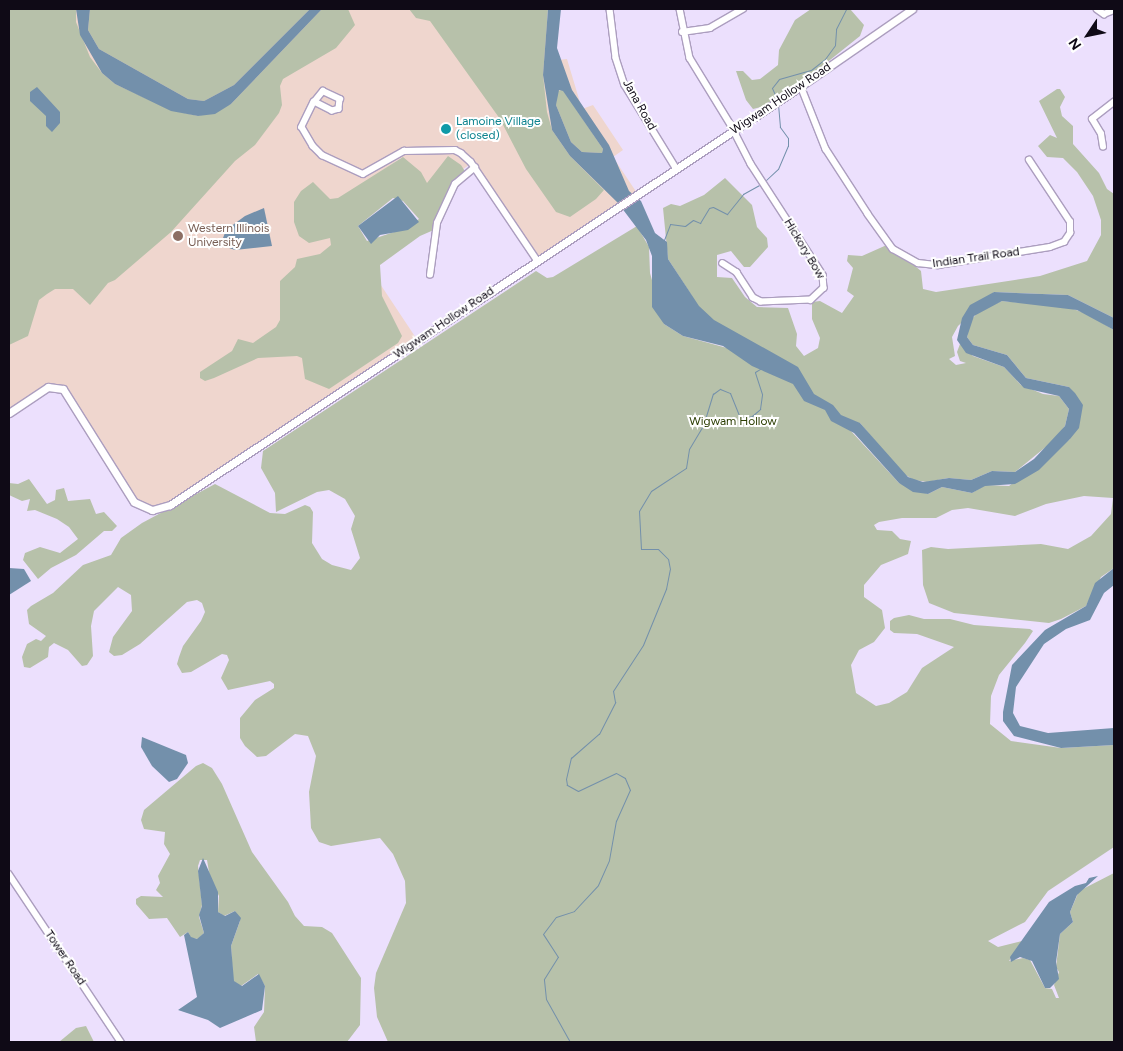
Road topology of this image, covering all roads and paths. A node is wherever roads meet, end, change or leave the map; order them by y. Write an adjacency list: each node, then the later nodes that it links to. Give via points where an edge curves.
1 (610, 9): 15 (street, Jana Road, via 616,58 625,84)
2 (680, 9): 7 (street)
3 (743, 9): 7 (street, via 710,28)
4 (912, 9): 8 (street, Wigwam Hollow Road)
5 (1098, 10): 6 (street)
6 (1114, 10)
7 (682, 32): 11 (street, via 690,58)
8 (801, 86): 11 (street, Wigwam Hollow Road); 13 (street, Indian Trail Road, via 826,149 868,214 887,242 918,263 938,265 1064,242 1070,233 1070,222)
9 (314, 102): 9 (street, via 320,92 326,91 341,103 339,109 332,111); 14 (street, via 302,127 312,146 322,155 363,174 408,151 455,150)
10 (1114, 102): 12 (street, via 1092,119)
11 (734, 130): 15 (street, Wigwam Hollow Road); 17 (street, Hickory Bow, via 751,164 823,275 824,288 811,300 761,302 754,298 737,274)
12 (1103, 147)
13 (1029, 160)
14 (475, 168): 16 (street); 18 (street, via 455,184 437,223)
15 (676, 168): 16 (street, Wigwam Hollow Road)
16 (537, 260): 19 (street, Wigwam Hollow Road, via 179,500 161,508 147,509 134,502 63,389 56,386 45,388)
17 (723, 264)
18 (430, 274)
19 (9, 413)
20 (9, 874): 21 (street, Tower Road)
21 (120, 1042)

